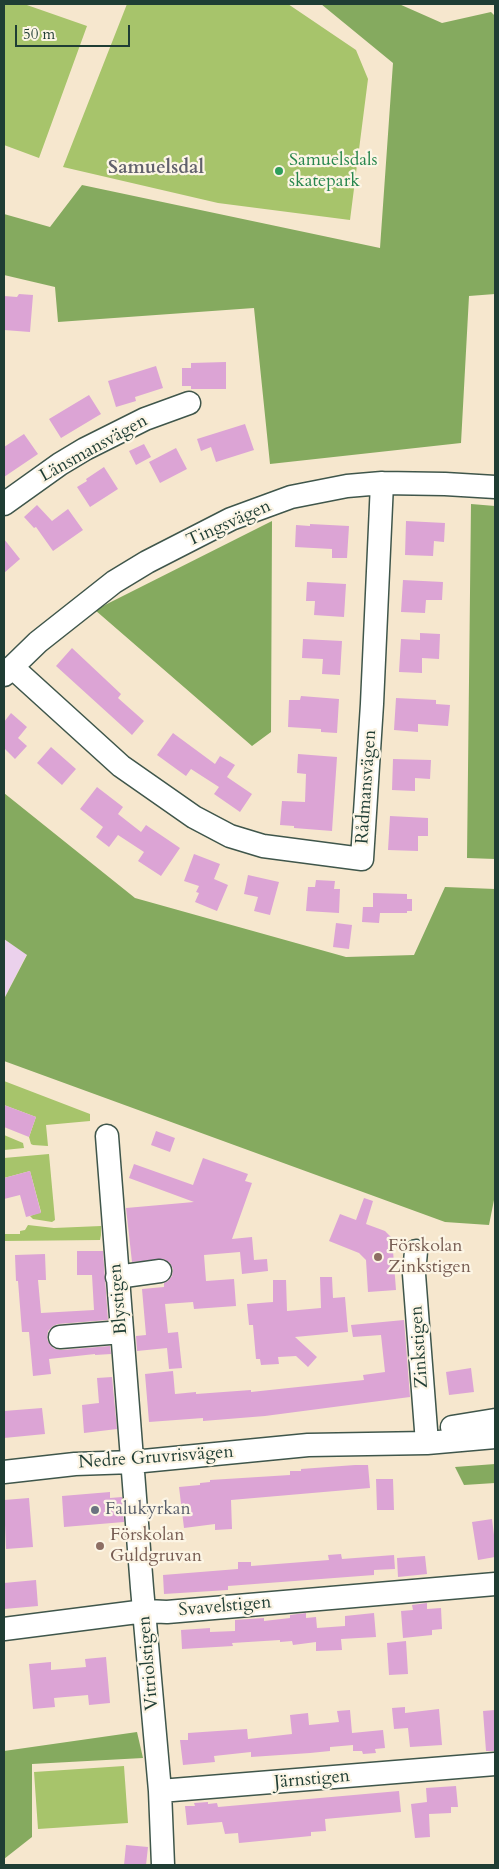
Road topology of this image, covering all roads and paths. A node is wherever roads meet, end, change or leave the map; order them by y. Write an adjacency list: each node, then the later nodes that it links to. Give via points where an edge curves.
1 (189, 403): 4 (street, Länsmansvägen, via 144,419 85,450)
2 (382, 483): 3 (street, Tingsvägen); 5 (street, Tingsvägen, via 291,497 231,519 114,582 38,642); 5 (street, Rådmansvägen, via 362,859 263,846 230,836 194,817 121,766)
3 (495, 487)
4 (4, 504)
5 (8, 671)
6 (107, 1136): 9 (street, Blystigen)
7 (416, 1251): 13 (street, Zinkstigen, via 414,1274)
8 (160, 1271): 9 (street)
9 (117, 1276): 10 (street, Blystigen)
10 (122, 1332): 11 (street); 15 (street, Blystigen)
11 (60, 1337)
12 (495, 1420): 13 (street, Nedre Gruvrisvägen)
13 (426, 1436): 14 (street, Nedre Gruvrisvägen); 15 (street, Nedre Gruvrisvägen)
14 (495, 1438)
15 (133, 1462): 16 (street, Nedre Gruvrisvägen); 18 (street, Vitriolstigen)
16 (4, 1472)
17 (495, 1584): 18 (street, Svavelstigen, via 167,1612)
18 (145, 1611): 19 (street, Svavelstigen); 21 (street, Vitriolstigen)
19 (4, 1630)
20 (495, 1764): 21 (street, Järnstigen)
21 (160, 1791): 22 (street, Vitriolstigen)
22 (163, 1865)

